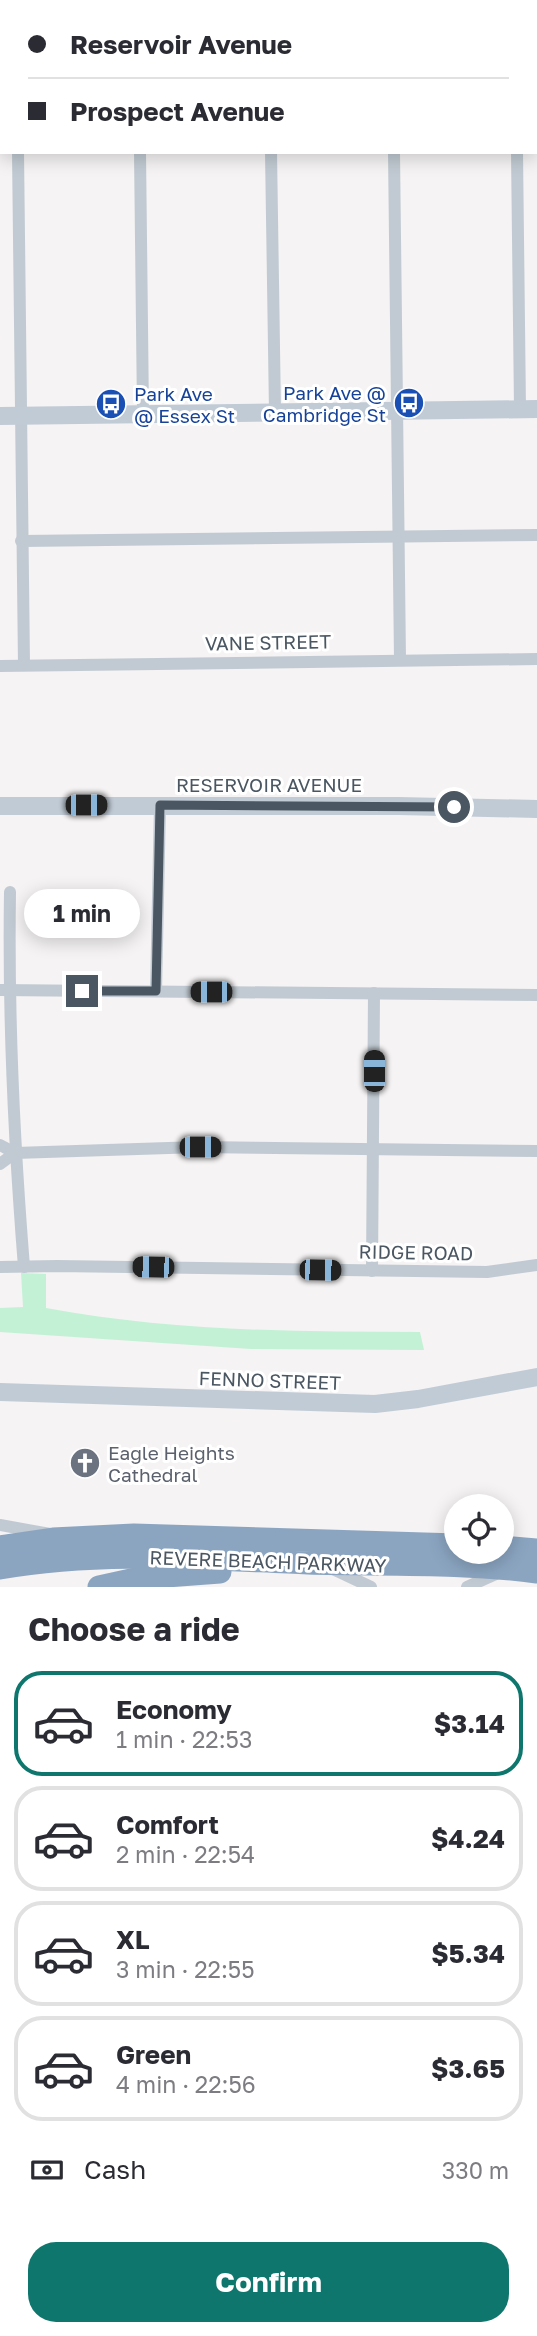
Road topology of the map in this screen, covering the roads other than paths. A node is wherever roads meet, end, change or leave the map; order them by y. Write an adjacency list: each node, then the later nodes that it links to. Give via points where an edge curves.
1 (18, 154): 10 (street)
2 (140, 154): 9 (street)
3 (271, 154): 8 (street)
4 (394, 154): 7 (street)
5 (517, 154): 6 (street)
6 (528, 409): 7 (street)
7 (398, 411): 8 (street); 13 (street)
8 (275, 412): 9 (street)
9 (143, 413): 10 (street)
10 (20, 415): 11 (street); 14 (street)
11 (0, 416)
12 (537, 536): 13 (street)
13 (399, 537): 14 (street); 16 (street)
14 (21, 541): 17 (street)
15 (537, 659): 16 (street, VANE STREET)
16 (400, 660): 17 (street, VANE STREET)
17 (24, 665): 18 (street, VANE STREET)
18 (0, 666)
19 (160, 805): 20 (street, RESERVOIR AVENUE); 21 (street, RESERVOIR AVENUE); 24 (street)
20 (0, 806)
21 (537, 809)
22 (10, 892): 23 (street)
23 (4, 990): 24 (street); 30 (street)
24 (156, 991): 25 (street)
25 (374, 993): 26 (street); 28 (street)
26 (537, 995)
27 (0, 1145): 30 (street)
28 (374, 1148): 29 (street); 30 (street); 35 (street)
29 (537, 1151)
30 (15, 1153): 31 (street); 34 (street)
31 (0, 1164)
32 (537, 1265): 35 (street, RIDGE ROAD, via 487,1272)
33 (0, 1267): 34 (street, RIDGE ROAD)
34 (24, 1267): 35 (street, RIDGE ROAD)
35 (372, 1271)
36 (537, 1377): 37 (street, FENNO STREET, via 375,1404)
37 (0, 1392)
38 (0, 1525): 39 (street)
39 (64, 1538): 42 (highway, REVERE BEACH PARKWAY, via 134,1535); 43 (highway, REVERE BEACH PARKWAY)
40 (537, 1543): 41 (street)
41 (514, 1544)
42 (444, 1545)
43 (0, 1547)
44 (514, 1547): 45 (highway)
45 (537, 1550)
46 (305, 1563): 47 (highway, REVERE BEACH PARKWAY, via 107,1556); 48 (highway, REVERE BEACH PARKWAY); 49 (highway, via 140,1577); 50 (street, via 343,1573)
47 (0, 1568)
48 (528, 1571): 51 (street, via 492,1575)
49 (99, 1587)
50 (371, 1587)
51 (467, 1587)

